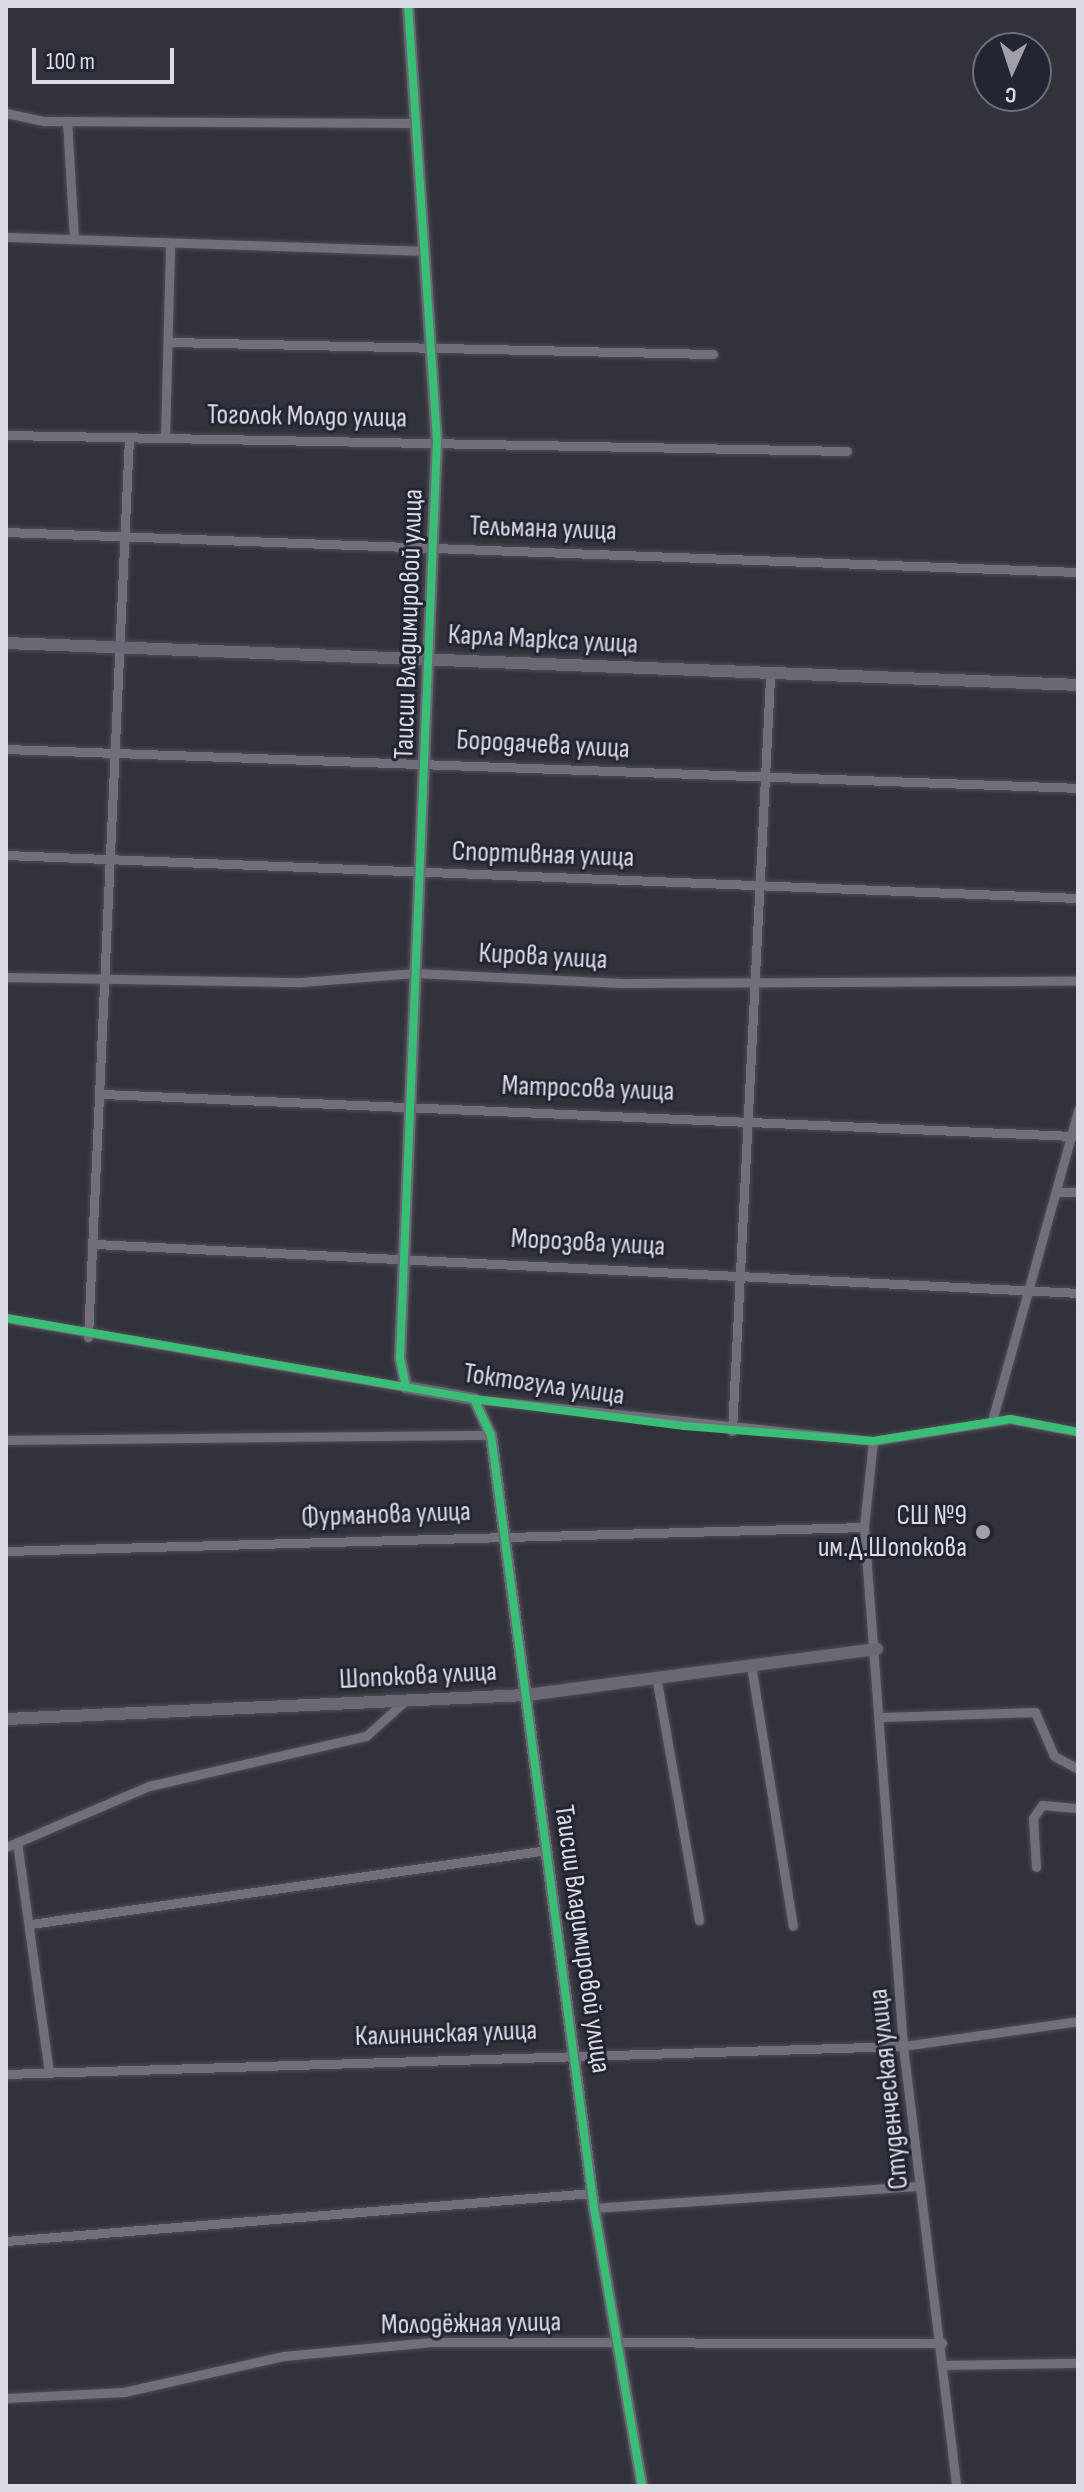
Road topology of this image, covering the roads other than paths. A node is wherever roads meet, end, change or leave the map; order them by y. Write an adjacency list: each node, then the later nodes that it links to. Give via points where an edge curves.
1 (408, 6): 4 (street, Таисии Владимировой улица)
2 (6, 113): 3 (street)
3 (67, 121): 4 (street); 6 (street)
4 (417, 123): 8 (street, Таисии Владимировой улица)
5 (6, 237): 6 (street)
6 (74, 239): 7 (street)
7 (170, 243): 8 (street); 9 (street)
8 (422, 251): 10 (street, Таисии Владимировой улица)
9 (170, 342): 10 (street); 14 (street)
10 (432, 345): 11 (street); 15 (street, Таисии Владимировой улица)
11 (713, 354)
12 (6, 435): 13 (street, Тоголок Молдо улица)
13 (129, 438): 14 (street, Тоголок Молдо улица); 18 (street)
14 (165, 438): 15 (street, Тоголок Молдо улица)
15 (437, 441): 16 (street, Тоголок Молдо улица); 19 (street, Таисии Владимировой улица)
16 (847, 451)
17 (6, 532): 18 (street, Тельмана улица)
18 (122, 534): 19 (street, Тельмана улица); 22 (street)
19 (435, 546): 20 (street, Тельмана улица); 23 (street, Таисии Владимировой улица)
20 (1078, 572)
21 (6, 643): 22 (street, Карла Маркса улица)
22 (118, 645): 23 (street, Карла Маркса улица); 27 (street)
23 (431, 658): 24 (street, Карла Маркса улица); 28 (street, Таисии Владимировой улица)
24 (770, 677): 25 (street, Карла Маркса улица); 29 (street)
25 (1078, 685)
26 (6, 749): 27 (street, Бородачева улица)
27 (113, 750): 28 (street, Бородачева улица); 32 (street)
28 (426, 762): 29 (street, Бородачева улица); 33 (street, Таисии Владимировой улица)
29 (762, 778): 30 (street, Бородачева улица); 34 (street)
30 (1078, 788)
31 (6, 855): 32 (street, Спортивная улица)
32 (111, 858): 33 (street, Спортивная улица); 37 (street)
33 (425, 872): 34 (street, Спортивная улица); 36 (street, Таисии Владимировой улица)
34 (755, 886): 35 (street, Спортивная улица); 39 (street)
35 (1078, 898)
36 (416, 973): 37 (street, Кирова улица, via 301,982); 39 (street, Кирова улица); 42 (street, Таисии Владимировой улица)
37 (101, 976): 38 (street, Кирова улица); 41 (street)
38 (6, 977)
39 (750, 980): 40 (street, Кирова улица); 44 (street)
40 (1078, 981)
41 (103, 1094): 42 (street, Матросова улица); 48 (street)
42 (409, 1104): 44 (street, Матросова улица); 49 (street, Таисии Владимировой улица)
43 (1078, 1110): 45 (street)
44 (743, 1116): 45 (street, Матросова улица); 50 (street)
45 (1072, 1136): 46 (street)
46 (1056, 1192): 47 (street); 51 (street)
47 (1078, 1192)
48 (95, 1244): 49 (street, Морозова улица); 54 (street)
49 (406, 1257): 50 (street, Морозова улица); 55 (street, Таисии Владимировой улица, via 400,1358)
50 (739, 1271): 51 (street, Морозова улица); 58 (street)
51 (1029, 1293): 52 (street, Морозова улица); 57 (street)
52 (1078, 1293)
53 (6, 1318): 54 (street, Токтогула улица)
54 (88, 1337): 55 (street, Токтогула улица)
55 (406, 1387): 56 (street, Токтогула улица)
56 (474, 1399): 58 (street, Токтогула улица); 60 (street, Таисии Владимировой улица)
57 (992, 1421): 59 (street, Токтогула улица); 62 (street, Токтогула улица)
58 (732, 1431): 62 (street, Токтогула улица)
59 (1078, 1432)
60 (491, 1435): 61 (street); 64 (street, Таисии Владимировой улица)
61 (6, 1440)
62 (873, 1441): 63 (street)
63 (864, 1527): 64 (street, Фурманова улица); 66 (street)
64 (505, 1533): 65 (street, Фурманова улица); 69 (street, Таисии Владимировой улица)
65 (6, 1551)
66 (877, 1649): 67 (street, Шопокова улица); 71 (street, Студенческая улица)
67 (751, 1665): 68 (street, Шопокова улица); 81 (street)
68 (656, 1676): 69 (street, Шопокова улица); 79 (street)
69 (527, 1695): 70 (street, Шопокова улица); 77 (street, Таисии Владимировой улица)
70 (407, 1699): 72 (street, Шопокова улица); 75 (street, via 366,1736 149,1786)
71 (883, 1717): 73 (street, via 1035,1712 1054,1756); 83 (street, Студенческая улица)
72 (6, 1719)
73 (1078, 1769)
74 (1078, 1808): 78 (street, via 1042,1805 1033,1818)
75 (17, 1842): 76 (street); 80 (street)
76 (6, 1847)
77 (547, 1850): 80 (street); 84 (street, Таисии Владимировой улица)
78 (1036, 1867)
79 (699, 1920)
80 (31, 1924): 85 (street)
81 (793, 1926)
82 (1078, 2021): 83 (street, Калининская улица)
83 (903, 2046): 84 (street, Калининская улица); 87 (street, Студенческая улица)
84 (576, 2051): 85 (street, Калининская улица); 88 (street, Таисии Владимировой улица)
85 (49, 2072): 86 (street, Калининская улица)
86 (6, 2074)
87 (920, 2186): 89 (street); 91 (street, Студенческая улица)
88 (592, 2193): 89 (street, Таисии Владимировой улица); 90 (street)
89 (594, 2208): 92 (street, Таисии Владимировой улица)
90 (6, 2241)
91 (942, 2343): 92 (street, Молодёжная улица); 94 (street, Студенческая улица)
92 (622, 2345): 95 (street, Молодёжная улица, via 416,2343 284,2356 124,2392); 96 (street, Таисии Владимировой улица)
93 (1078, 2363): 94 (street)
94 (945, 2365): 97 (street, Студенческая улица)
95 (6, 2398)
96 (642, 2486)
97 (956, 2486)

